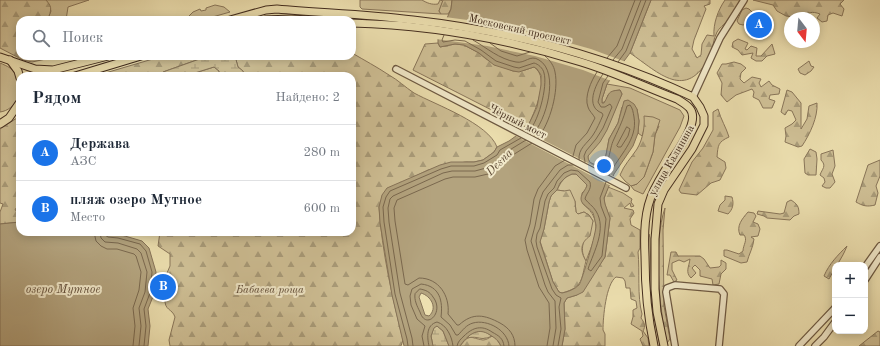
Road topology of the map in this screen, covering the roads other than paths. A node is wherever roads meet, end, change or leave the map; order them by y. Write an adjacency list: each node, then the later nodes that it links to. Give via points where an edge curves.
1 (744, 0): 14 (street, via 720,38)
2 (245, 16): 3 (main road, Московский проспект, via 271,9)
3 (337, 16)
4 (356, 18): 6 (main road, Московский проспект)
5 (356, 23): 6 (main road, Московский проспект)
6 (413, 24): 14 (main road, Московский проспект, via 485,31 524,39 623,68); 15 (main road, Московский проспект, via 484,37 583,62)
7 (0, 57): 8 (main road)
8 (10, 60): 9 (main road, via 35,69 53,70); 12 (main road)
9 (92, 60)
10 (128, 60): 13 (main road)
11 (396, 69): 18 (street, Чёрный мост)
12 (18, 72)
13 (88, 72)
14 (693, 97): 26 (main road, улица Калинина, via 704,116 704,125 658,204 654,289)
15 (680, 101): 25 (main road, улица Калинина, via 688,106 692,113 691,127 648,203 645,227 646,302)
16 (16, 108): 17 (main road, via 9,118)
17 (0, 124)
18 (625, 188)
19 (880, 246): 21 (street)
20 (880, 257): 22 (street)
21 (868, 263)
22 (868, 275)
23 (832, 311): 29 (street)
24 (832, 326): 30 (street)
25 (654, 346)
26 (664, 346)
27 (675, 346): 28 (street, via 666,292 667,288 675,285 720,288 724,294)
28 (719, 346)
29 (799, 346)
30 (815, 346)

